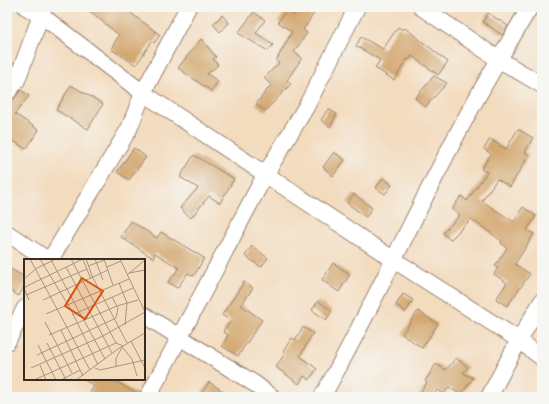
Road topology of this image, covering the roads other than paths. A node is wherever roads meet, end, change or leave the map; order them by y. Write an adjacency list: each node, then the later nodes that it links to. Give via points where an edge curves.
1 (26, 7): 6 (street)
2 (188, 7): 10 (street)
3 (357, 7): 11 (street, via 306,107)
4 (420, 7): 7 (street)
5 (530, 7): 7 (street)
6 (43, 12): 9 (street, via 17,80); 10 (street)
7 (498, 59): 8 (street); 15 (street)
8 (542, 84)
9 (7, 93)
10 (143, 93): 11 (street); 14 (street, via 129,129)
11 (265, 175): 15 (street); 19 (street)
12 (7, 233): 13 (street)
13 (47, 259)
14 (50, 259)
15 (394, 260): 20 (street); 25 (street)
16 (542, 302): 20 (street)
17 (24, 310): 21 (street)
18 (145, 317): 19 (street)
19 (181, 337): 23 (street); 24 (street)
20 (519, 340): 22 (street); 26 (street)
21 (7, 342)
22 (542, 358)
23 (148, 397)
24 (272, 397)
25 (322, 397)
26 (489, 397)

